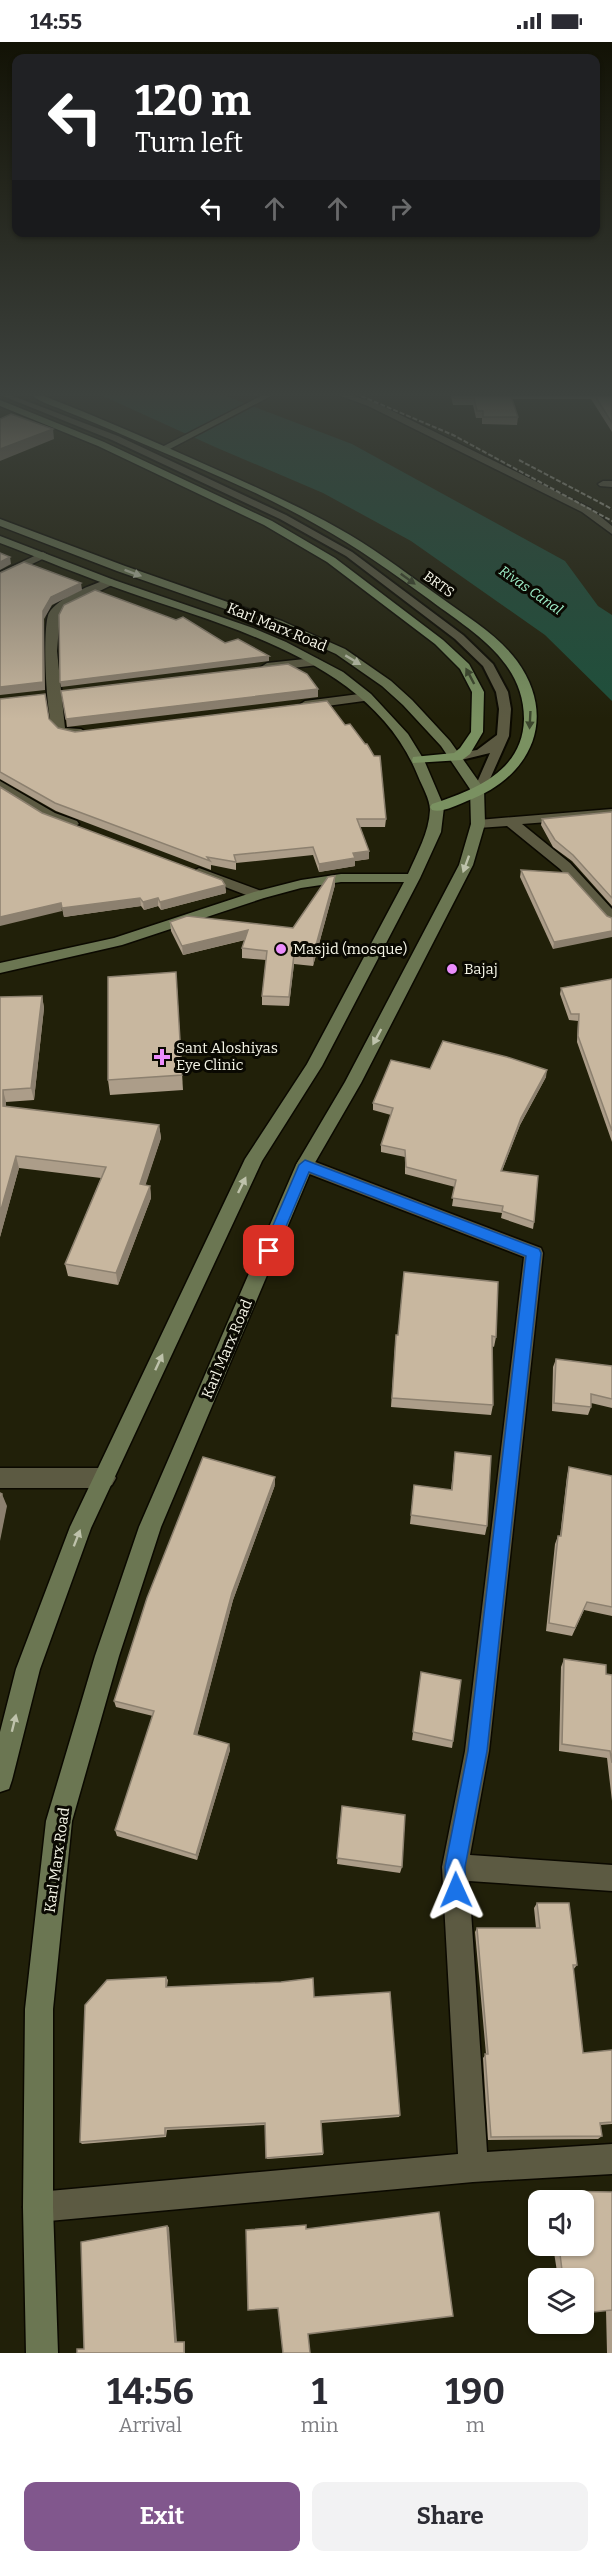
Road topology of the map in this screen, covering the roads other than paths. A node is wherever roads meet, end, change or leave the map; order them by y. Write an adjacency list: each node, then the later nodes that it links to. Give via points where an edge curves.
1 (229, 504): 17 (main road, one-way to 1, via 477,732 479,708 478,692 454,655 361,581 300,540)
2 (256, 504): 16 (lane, BRTS, via 349,554 459,637 488,664 502,692)
3 (282, 504): 20 (main road, BRTS, one-way to 20, via 366,549 479,631 510,660 520,675 528,701 528,740 504,778)
4 (573, 504): 6 (street)
5 (0, 522): 17 (main road, Karl Marx Road, one-way to 17, via 318,640 361,665 399,694)
6 (612, 531)
7 (3, 543): 8 (main road, Karl Marx Road)
8 (43, 555): 9 (street); 10 (main road, Karl Marx Road)
9 (0, 576)
10 (110, 582): 11 (main road, Karl Marx Road, via 249,630); 15 (street, via 59,607 51,620 59,729 76,734)
11 (314, 662): 12 (street); 13 (main road, Karl Marx Road)
12 (258, 669)
13 (367, 697): 14 (street); 18 (main road, Karl Marx Road, via 404,737)
14 (287, 707)
15 (99, 731)
16 (502, 736): 17 (lane, via 488,751); 20 (lane, BRTS)
17 (457, 757): 18 (main road); 20 (main road, Karl Marx Road)
18 (418, 760): 21 (main road, Karl Marx Road)
19 (0, 785): 25 (street, via 50,816)
20 (478, 794): 21 (main road, BRTS); 24 (main road, Karl Marx Road)
21 (437, 807): 27 (main road, via 434,832)
22 (612, 813): 23 (street)
23 (511, 822): 24 (street); 29 (street, via 565,866)
24 (478, 824): 31 (main road, Karl Marx Road, one-way to 31, via 455,890)
25 (83, 828)
26 (183, 866): 28 (street)
27 (413, 878): 28 (main road, via 341,878); 33 (main road, one-way to 27, via 254,1159 314,1066)
28 (259, 895): 30 (main road, via 117,942)
29 (612, 918)
30 (0, 968)
31 (305, 1165): 35 (street, via 534,1253 477,1751); 39 (main road, Karl Marx Road, via 150,1527 59,1821 39,2009)
32 (0, 1478): 33 (street)
33 (105, 1478): 34 (main road, one-way to 33, via 28,1669 81,1527)
34 (0, 1780)
35 (455, 1867): 36 (street); 38 (street)
36 (612, 1878)
37 (612, 2159): 38 (street)
38 (473, 2167): 39 (street)
39 (38, 2207): 40 (main road, Karl Marx Road)
40 (42, 2353)

